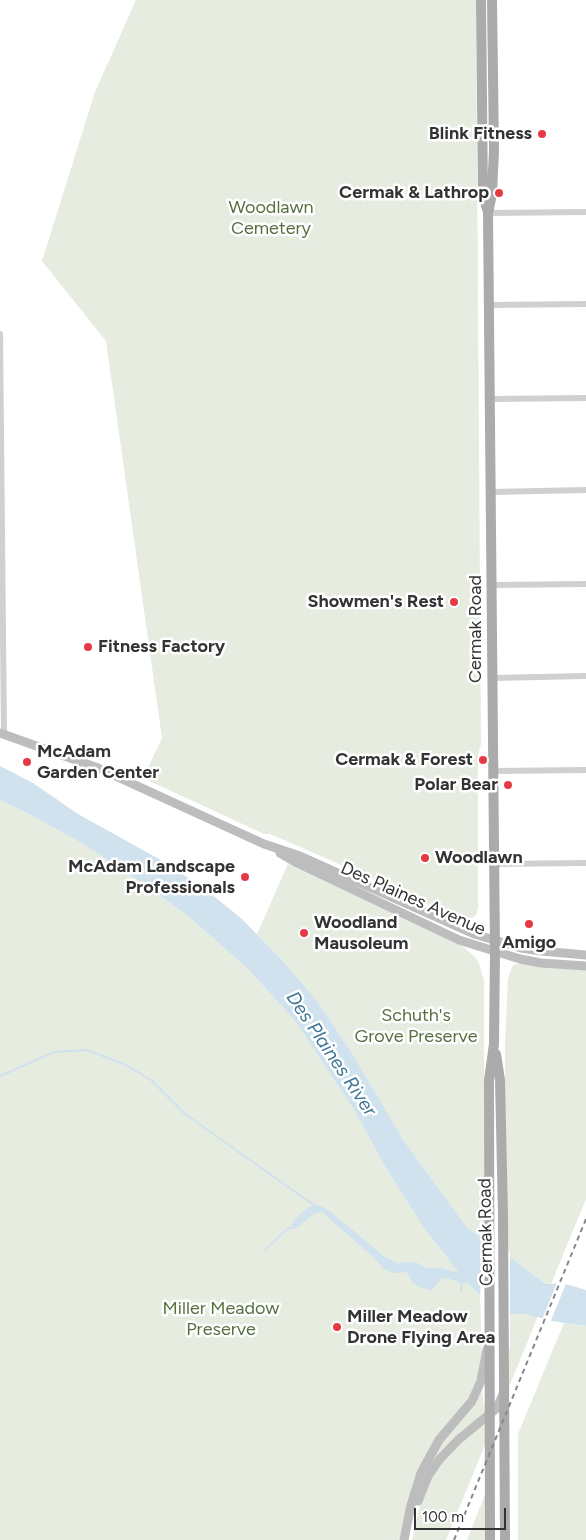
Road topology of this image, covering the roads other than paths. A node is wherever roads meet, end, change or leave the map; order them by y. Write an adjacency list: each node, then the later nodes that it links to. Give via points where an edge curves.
1 (481, 0): 4 (main road, Cermak Road, via 483,196)
2 (492, 0): 4 (main road, Cermak Road, via 494,150)
3 (586, 212): 4 (street)
4 (488, 213): 6 (main road, Cermak Road)
5 (586, 304): 6 (street)
6 (489, 305): 9 (main road, Cermak Road)
7 (0, 334): 16 (street)
8 (586, 398): 9 (street)
9 (490, 399): 11 (main road, Cermak Road)
10 (586, 490): 11 (street)
11 (491, 492): 13 (main road, Cermak Road)
12 (586, 584): 13 (street)
13 (492, 585): 15 (main road, Cermak Road)
14 (586, 676): 15 (street)
15 (492, 678): 18 (main road, Cermak Road)
16 (2, 733): 19 (main road, Des Plaines Avenue, via 98,768)
17 (586, 770): 18 (street)
18 (493, 771): 21 (main road, Cermak Road)
19 (264, 844): 22 (main road, Des Plaines Avenue, via 300,856 463,930); 23 (main road, Des Plaines Avenue, via 296,863 451,937)
20 (586, 863): 21 (street)
21 (494, 864): 22 (main road, Cermak Road)
22 (494, 940): 23 (main road, Cermak Road); 24 (main road, Des Plaines Avenue, via 541,951)
23 (495, 952): 25 (main road, Des Plaines Avenue, via 541,963); 26 (main road, Cermak Road)
24 (586, 955)
25 (586, 966)
26 (494, 1044): 27 (main road, Cermak Road, via 489,1080); 28 (main road, Cermak Road, via 500,1080)
27 (490, 1334): 29 (main road, Cermak Road); 30 (main road, via 477,1392 466,1410 439,1440 425,1465 414,1494)
28 (504, 1389): 29 (main road, via 497,1408); 33 (main road, Cermak Road)
29 (490, 1415): 31 (main road, via 458,1440 428,1476 419,1496); 32 (main road, Cermak Road)
30 (404, 1540)
31 (410, 1540)
32 (490, 1540)
33 (505, 1540)

